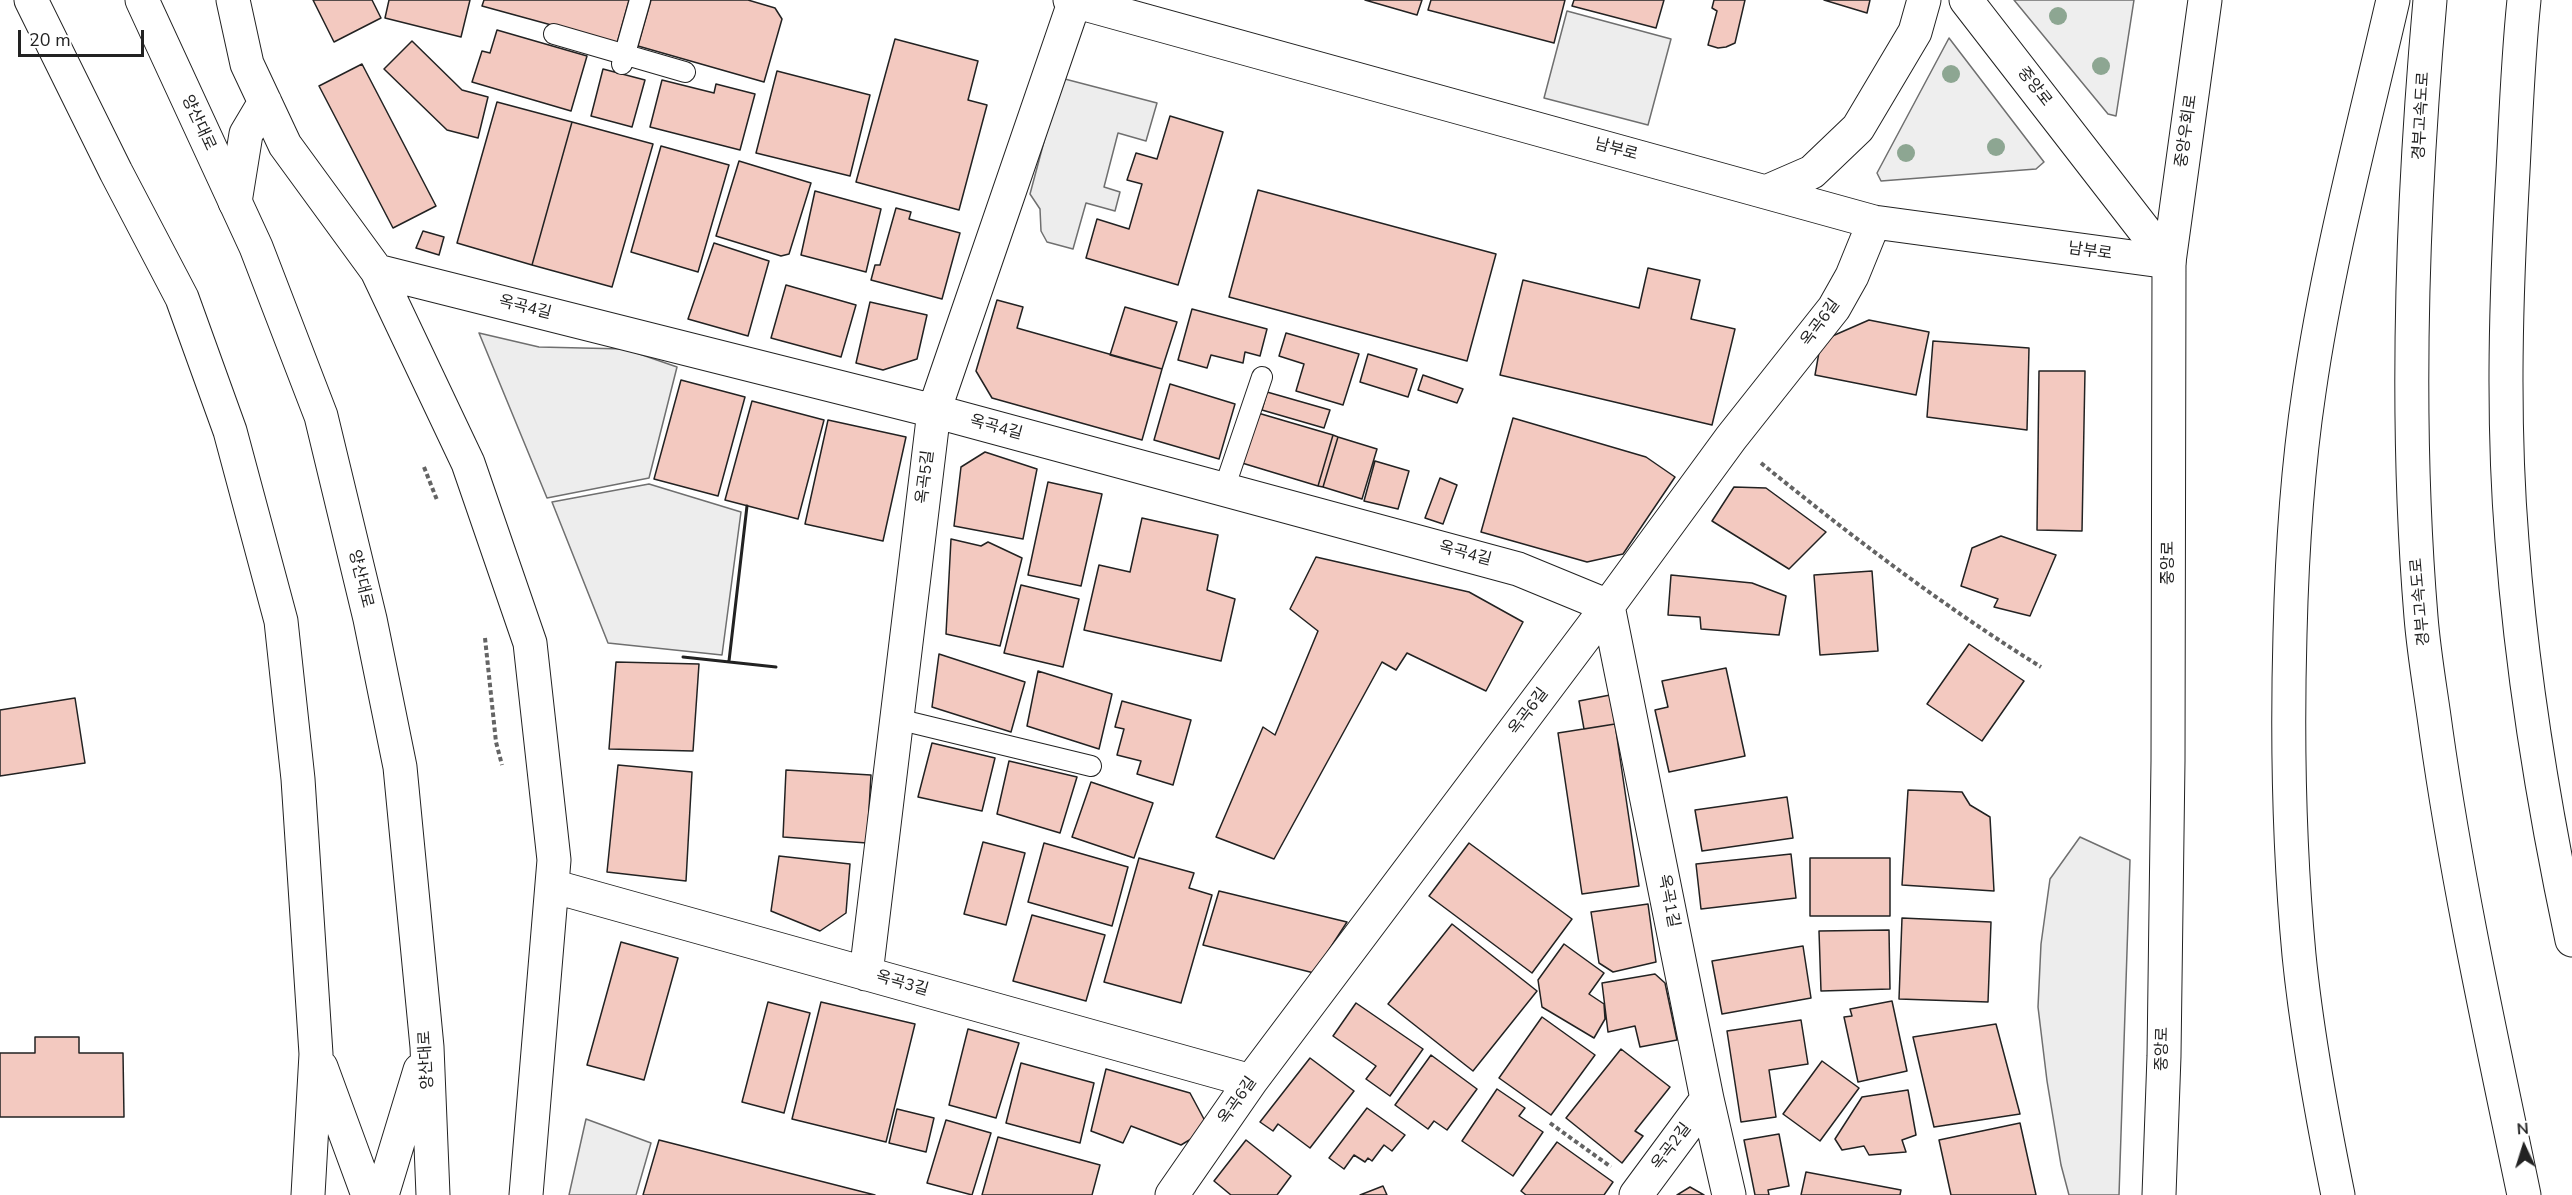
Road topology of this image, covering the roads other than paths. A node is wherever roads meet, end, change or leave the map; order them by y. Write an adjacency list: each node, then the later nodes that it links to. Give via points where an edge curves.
1 (31, 0): 31 (main road, via 182,298 230,431 281,621 298,779)
2 (142, 0): 17 (main road, 양산대로)
3 (233, 0): 15 (main road, via 247,64)
4 (640, 0): 13 (lane)
5 (1073, 0): 16 (main road, 남부로); 22 (main road, 옥곡5길)
6 (1924, 0): 16 (main road, via 1915,32 1858,128 1812,172)
7 (1966, 0): 19 (main road, 중앙로)
8 (2205, 0): 19 (main road, 중앙우회로)
9 (2393, 0): 43 (main road, via 2322,314 2308,393 2292,576 2288,711 2298,945 2319,1099)
10 (2430, 0): 44 (main road, 경부고속도로, via 2414,273 2414,500 2421,620 2449,824)
11 (2524, 0): 28 (main road, via 2509,239 2506,366 2512,540 2529,700)
12 (554, 34): 13 (lane)
13 (623, 59): 14 (lane)
14 (685, 72)
15 (265, 102): 17 (main road, via 246,134); 20 (main road, via 285,145)
16 (1767, 192): 18 (main road, 남부로)
17 (234, 202): 30 (main road, 양산대로, via 256,248 321,416 370,619 400,767)
18 (1874, 222): 19 (main road, 남부로); 24 (main road, 옥곡6길, via 1834,308 1731,438)
19 (2169, 262): 42 (main road, 중앙로, via 2168,761)
20 (377, 271): 22 (main road, 옥곡4길); 27 (main road, via 468,463 530,644 554,860)
21 (1262, 377): 23 (lane)
22 (934, 411): 23 (main road, 옥곡4길); 25 (main road, 옥곡5길)
23 (1224, 489): 24 (main road, 옥곡4길, via 1518,569)
24 (1608, 606): 32 (main road, 옥곡6길); 33 (main road, 옥곡1길)
25 (897, 718): 26 (lane); 29 (main road, 옥곡5길)
26 (1091, 766)
27 (552, 886): 29 (main road, 옥곡3길); 39 (main road)
28 (2572, 940)
29 (866, 974): 32 (main road, 옥곡3길)
30 (427, 1047): 37 (main road); 38 (main road, 양산대로)
31 (316, 1054): 35 (main road); 36 (main road)
32 (1251, 1081): 40 (main road, 옥곡6길)
33 (1707, 1099): 34 (main road, 옥곡2길); 41 (main road, 옥곡1길)
34 (1638, 1192)
35 (308, 1195)
36 (368, 1195)
37 (382, 1195)
38 (433, 1195)
39 (526, 1195)
40 (1172, 1195)
41 (1729, 1195)
42 (2158, 1195)
43 (2338, 1195)
44 (2524, 1195)

